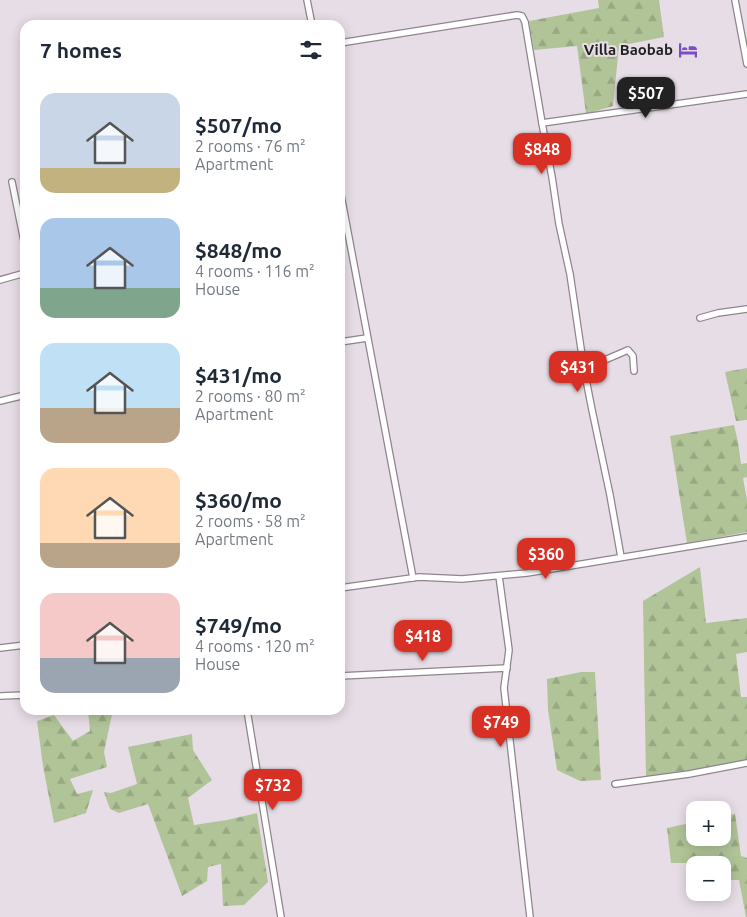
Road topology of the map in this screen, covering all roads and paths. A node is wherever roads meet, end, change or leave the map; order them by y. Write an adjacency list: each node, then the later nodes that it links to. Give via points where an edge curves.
1 (307, 0): 3 (street)
2 (735, 0): 5 (street)
3 (311, 20)
4 (345, 42): 7 (street, via 522,16)
5 (747, 64)
6 (747, 94): 7 (street)
7 (542, 124): 17 (street)
8 (12, 182): 10 (street)
9 (345, 217): 15 (street)
10 (20, 221)
11 (20, 274): 12 (street)
12 (0, 280)
13 (747, 309): 14 (street)
14 (700, 318)
15 (367, 338): 16 (street); 24 (street)
16 (345, 341)
17 (584, 369): 18 (street, via 628,350 633,356); 22 (street)
18 (634, 371)
19 (20, 397): 20 (street)
20 (0, 401)
21 (747, 537): 22 (street)
22 (621, 557): 23 (street)
23 (499, 576): 24 (street); 28 (street, via 509,650)
24 (413, 578): 25 (street)
25 (345, 587)
26 (20, 646): 27 (street)
27 (0, 648)
28 (507, 668): 29 (street); 36 (street, via 504,688)
29 (345, 676)
30 (20, 695): 31 (street)
31 (0, 696)
32 (248, 715): 35 (street)
33 (747, 763): 34 (street)
34 (615, 784)
35 (281, 917)
36 (530, 917)

